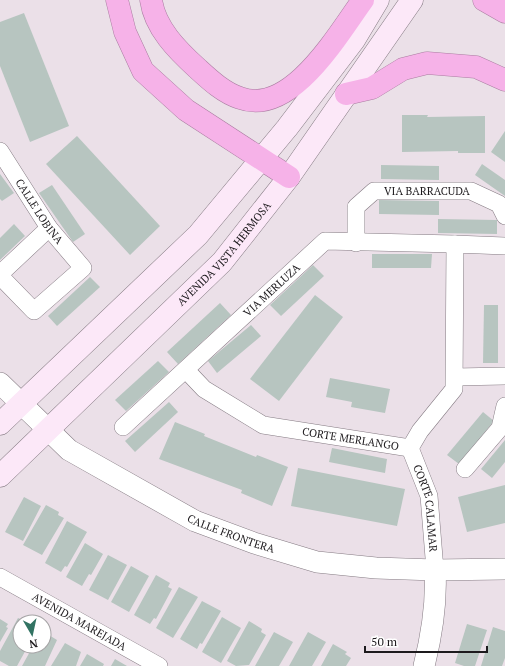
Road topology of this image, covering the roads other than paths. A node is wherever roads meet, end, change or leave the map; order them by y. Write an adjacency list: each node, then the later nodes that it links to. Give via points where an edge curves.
1 (117, 0): 11 (highway, via 125,32 143,71 186,110)
2 (151, 0): 3 (highway, via 162,31 209,79 241,99 264,100 282,94 301,80)
3 (363, 0)
4 (378, 0): 11 (main road, via 354,40)
5 (484, 0): 7 (highway)
6 (410, 4): 9 (main road, AVENIDA VISTA HERMOSA)
7 (505, 12)
8 (505, 80): 9 (highway, via 476,67 427,63 403,68 372,88)
9 (346, 94): 12 (main road, AVENIDA VISTA HERMOSA)
10 (0, 151): 14 (street, CALLE LOBINA)
11 (262, 160): 12 (highway); 23 (main road, via 198,236)
12 (290, 177): 27 (main road, AVENIDA VISTA HERMOSA, via 222,262)
13 (505, 216): 15 (street, VIA BARRACUDA, via 499,204 471,191 374,190 356,208)
14 (49, 228): 18 (street); 18 (street, CALLE LOBINA, via 83,268 34,312)
15 (356, 243): 16 (street, VIA MERLUZA); 19 (street, VIA MERLUZA, via 325,241)
16 (455, 244): 17 (street); 21 (street, CORTE MERLANGO)
17 (505, 246)
18 (0, 275)
19 (186, 370): 26 (street, VIA MERLUZA); 28 (street, CORTE MERLANGO, via 204,388 263,425)
20 (505, 376): 21 (street)
21 (455, 377): 28 (street, CORTE MERLANGO, via 454,389 420,431)
22 (0, 383): 23 (street, CALLE FRONTERA)
23 (21, 404): 25 (main road); 27 (street, CALLE FRONTERA)
24 (505, 406): 29 (street, via 500,428)
25 (0, 424)
26 (123, 427)
27 (48, 432): 30 (main road, AVENIDA VISTA HERMOSA); 32 (street, CALLE FRONTERA, via 69,450 195,521 254,543 317,562)
28 (410, 448): 32 (street, CORTE CALAMAR, via 429,496)
29 (465, 469)
30 (0, 476)
31 (505, 569): 32 (street, CALLE FRONTERA)
32 (435, 570): 35 (street, via 436,596 431,638)
33 (0, 577): 34 (street, AVENIDA MAREJADA)
34 (159, 666)
35 (424, 666)

